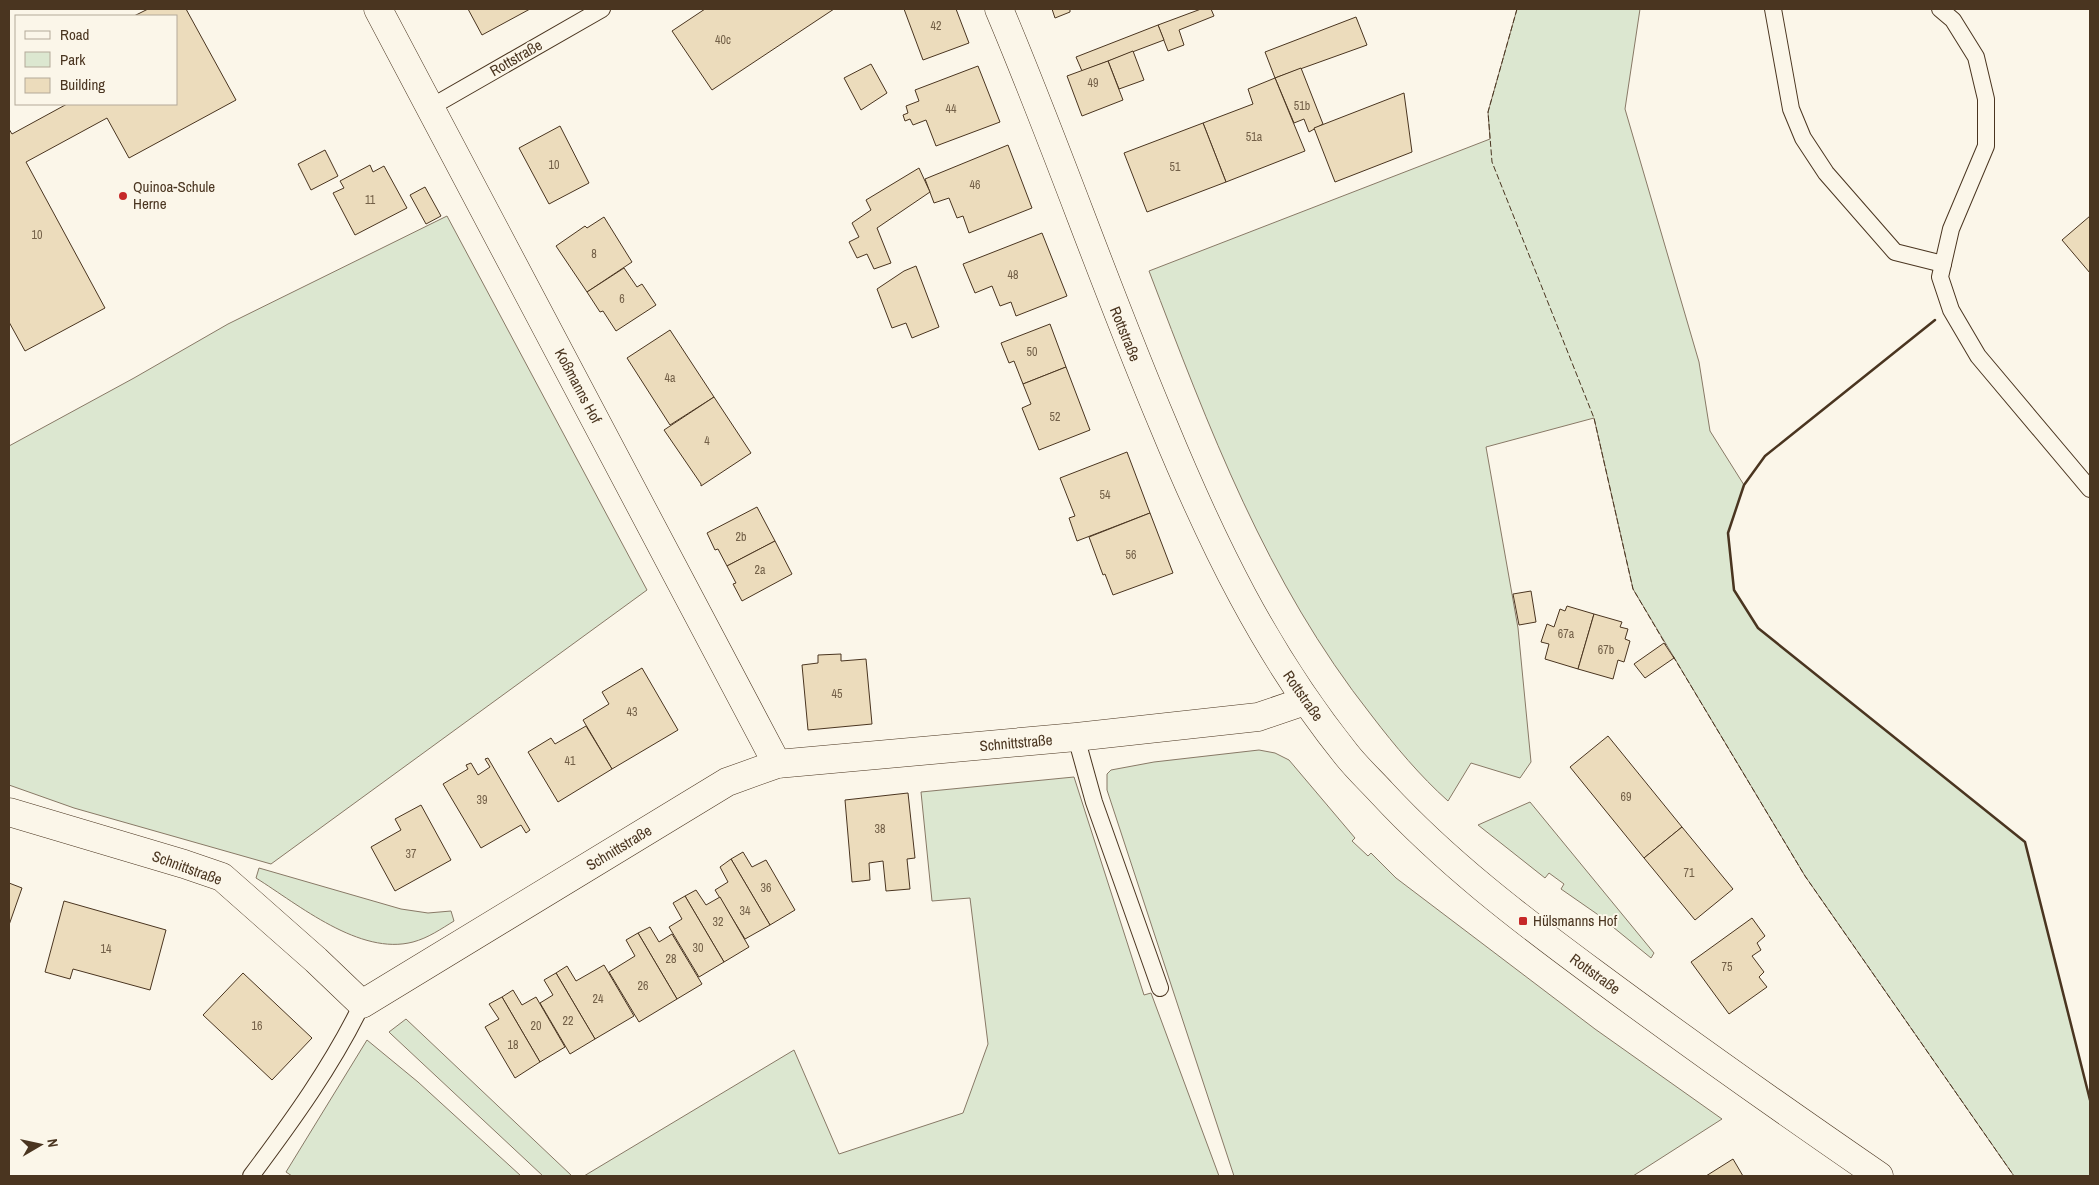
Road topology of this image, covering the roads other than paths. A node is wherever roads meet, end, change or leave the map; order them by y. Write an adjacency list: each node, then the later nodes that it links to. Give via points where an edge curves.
1 (378, 9): 6 (street, Koßmanns Hof)
2 (602, 9): 6 (lane, Rottstraße)
3 (999, 9): 9 (street, Rottstraße, via 1126,338 1176,457 1251,614)
4 (1773, 9): 7 (lane, via 1791,109 1803,138 1822,166 1895,252)
5 (1940, 9): 7 (lane, via 1953,20 1976,57 1986,99 1986,146 1951,229)
6 (430, 107): 11 (street, Koßmanns Hof)
7 (1943, 264): 8 (lane, via 1940,277 1951,310 1978,356)
8 (2090, 489)
9 (1305, 701): 10 (street, Schnittstraße, via 1258,717); 16 (street, Rottstraße, via 1348,758 1409,823 1460,870 1523,921 1650,1014)
10 (1076, 737): 11 (street, Schnittstraße); 13 (lane, via 1094,802)
11 (777, 764): 14 (street, Schnittstraße, via 727,782)
12 (9, 812): 14 (street, Schnittstraße, via 222,877)
13 (1160, 988)
14 (362, 1004): 15 (lane, via 338,1049)
15 (251, 1176)
16 (1878, 1176)

